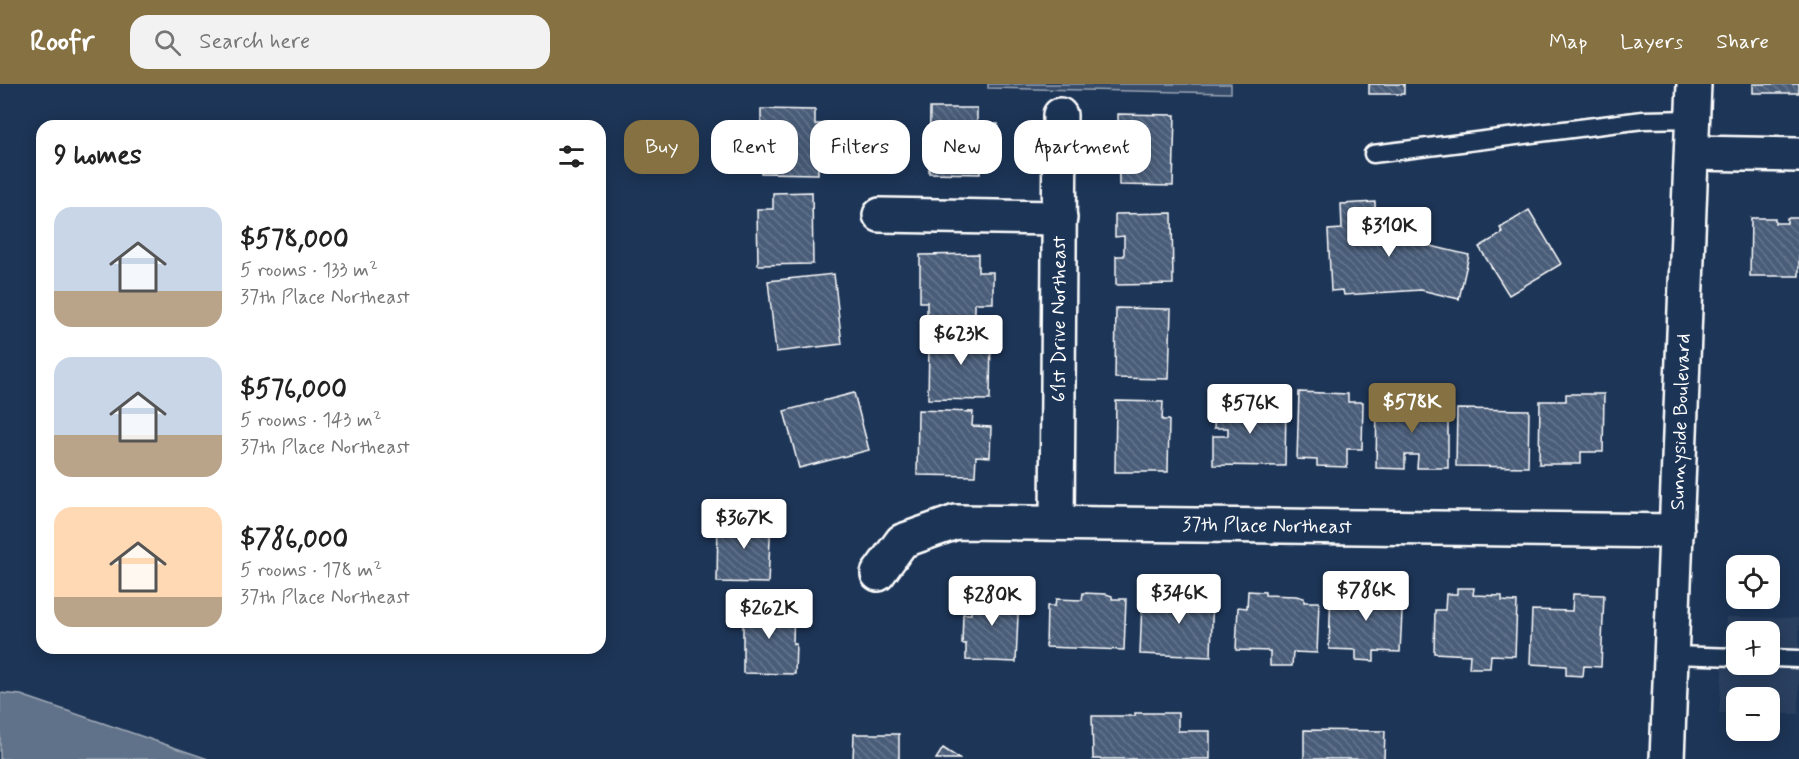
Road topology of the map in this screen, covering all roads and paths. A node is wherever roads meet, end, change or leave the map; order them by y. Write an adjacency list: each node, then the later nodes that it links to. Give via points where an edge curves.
1 (1694, 84): 3 (street, Sunnyside Boulevard)
2 (1060, 115): 8 (street, 61st Drive Northeast)
3 (1693, 119): 4 (street, Sunnyside Boulevard); 5 (lane, via 1643,120)
4 (1692, 153): 6 (street); 10 (street, Sunnyside Boulevard)
5 (1373, 154)
6 (1799, 155)
7 (880, 215): 8 (street)
8 (1060, 218): 9 (street, 61st Drive Northeast)
9 (1057, 523): 10 (street, 37th Place Northeast); 11 (street, 37th Place Northeast, via 956,522 902,541)
10 (1677, 531): 12 (street, Sunnyside Boulevard)
11 (878, 574)
12 (1672, 655): 13 (lane); 16 (street, Sunnyside Boulevard)
13 (1726, 657)
14 (1780, 658): 15 (lane)
15 (1799, 659)
16 (1667, 759)

